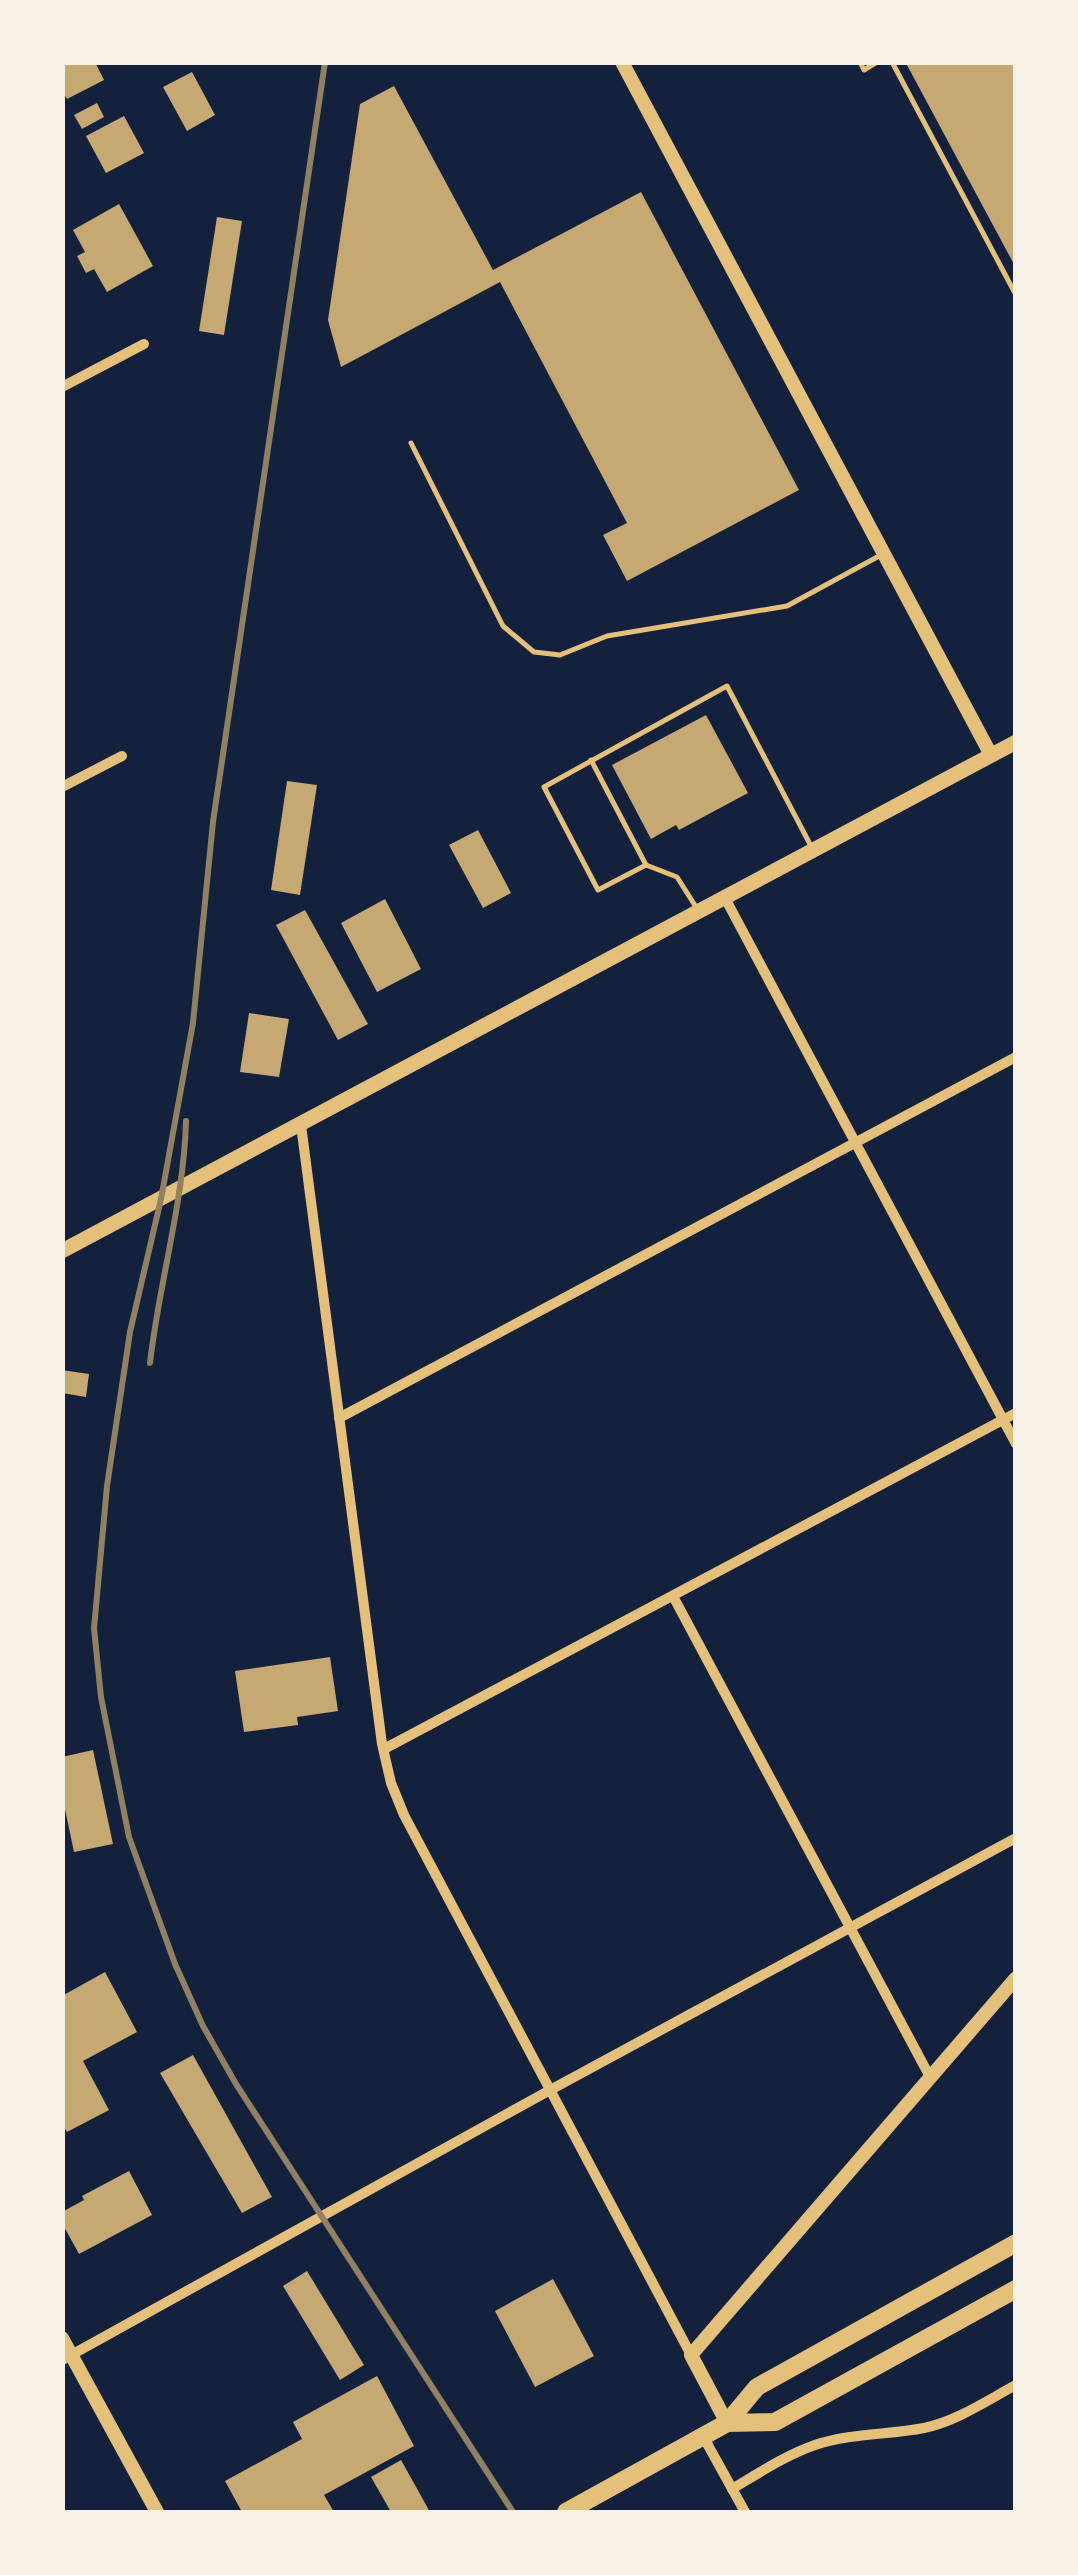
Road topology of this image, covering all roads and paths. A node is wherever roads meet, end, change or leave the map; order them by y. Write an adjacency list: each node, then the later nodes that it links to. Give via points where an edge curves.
1 (622, 62): 9 (street)
2 (860, 62): 3 (lane, via 864,70)
3 (878, 62)
4 (892, 62): 5 (lane)
5 (1016, 294)
6 (144, 344): 7 (street)
7 (62, 388)
8 (411, 443): 9 (lane, via 503,626 534,652 560,655 608,636 787,606)
9 (884, 554): 11 (street)
10 (1016, 742): 11 (main road)
11 (991, 755): 15 (main road)
12 (122, 756): 14 (street)
13 (591, 760): 15 (lane, via 727,686); 16 (lane); 16 (lane, via 544,787 598,890)
14 (62, 788)
15 (813, 851): 17 (main road)
16 (646, 866): 18 (lane, via 677,878)
17 (725, 898): 18 (main road); 21 (street)
18 (699, 912): 20 (main road)
19 (1016, 1056): 21 (street)
20 (301, 1124): 22 (main road); 24 (street)
21 (856, 1143): 24 (street); 25 (street)
22 (62, 1251)
23 (1016, 1414): 25 (street)
24 (338, 1418): 28 (street)
25 (1003, 1420): 26 (street); 27 (street)
26 (1016, 1444)
27 (674, 1598): 28 (street); 30 (street)
28 (384, 1749): 33 (street, via 404,1815)
29 (1016, 1838): 30 (street)
30 (849, 1928): 32 (street); 33 (street)
31 (1016, 1978): 32 (street)
32 (930, 2077): 37 (street)
33 (550, 2090): 37 (street); 38 (street)
34 (1016, 2243): 40 (main road, via 758,2387)
35 (1016, 2289): 40 (main road, via 775,2422)
36 (62, 2338): 38 (street)
37 (691, 2356): 40 (street)
38 (67, 2357): 43 (street)
39 (1016, 2385): 42 (street, via 924,2428 816,2445)
40 (727, 2423): 41 (main road)
41 (704, 2438): 42 (street); 44 (main road)
42 (732, 2489): 45 (street)
43 (157, 2512)
44 (566, 2512)
45 (745, 2512)

